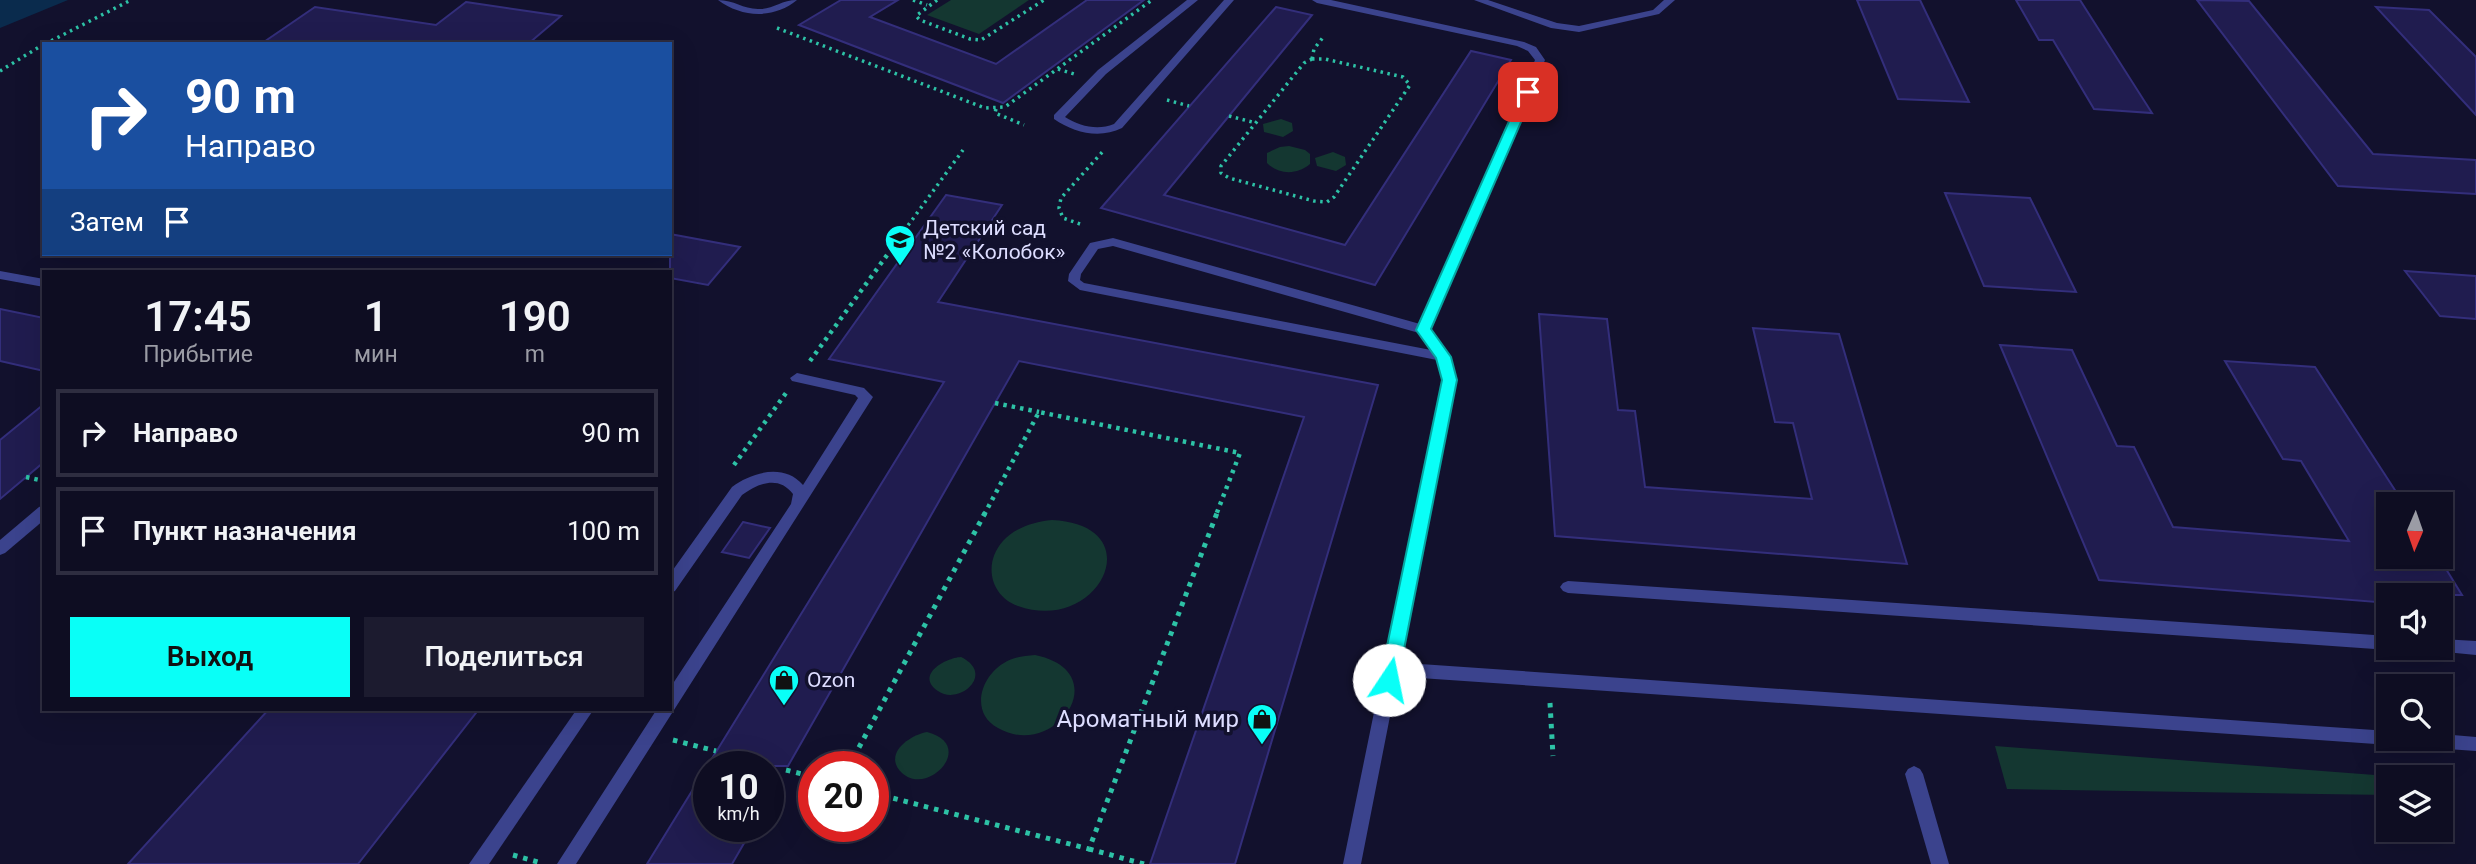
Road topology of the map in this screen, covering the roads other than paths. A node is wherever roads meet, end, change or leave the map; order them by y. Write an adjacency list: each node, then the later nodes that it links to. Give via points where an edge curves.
1 (723, 0): 2 (street, via 763,14)
2 (792, 0)
3 (1193, 0): 4 (street, via 1102,72 1058,117 1110,131 1118,126)
4 (1229, 0)
5 (1317, 0): 10 (street, via 1520,44 1532,49 1540,60)
6 (1479, 0): 7 (street, via 1555,26 1579,29 1656,12)
7 (1670, 0)
8 (0, 275): 9 (street)
9 (42, 283)
10 (1424, 330): 11 (street); 11 (street, via 1113,242 1094,246 1075,274 1074,281 1080,286)
11 (1443, 357): 21 (street, via 1449,380)
12 (797, 378): 13 (street, via 859,391 866,397)
13 (798, 505): 16 (street, via 801,494 795,483 782,478 748,482); 22 (street)
14 (42, 513): 15 (street)
15 (0, 549)
16 (672, 584)
17 (1568, 587): 18 (street)
18 (2376, 641)
19 (2453, 647): 20 (street)
20 (2476, 648)
21 (1391, 669): 25 (street); 31 (street)
22 (672, 699)
23 (585, 711): 29 (street)
24 (665, 711): 30 (street)
25 (2376, 737)
26 (2453, 742): 27 (street)
27 (2476, 744)
28 (1914, 774): 32 (street)
29 (478, 864)
30 (566, 864)
31 (1352, 864)
32 (1940, 864)

